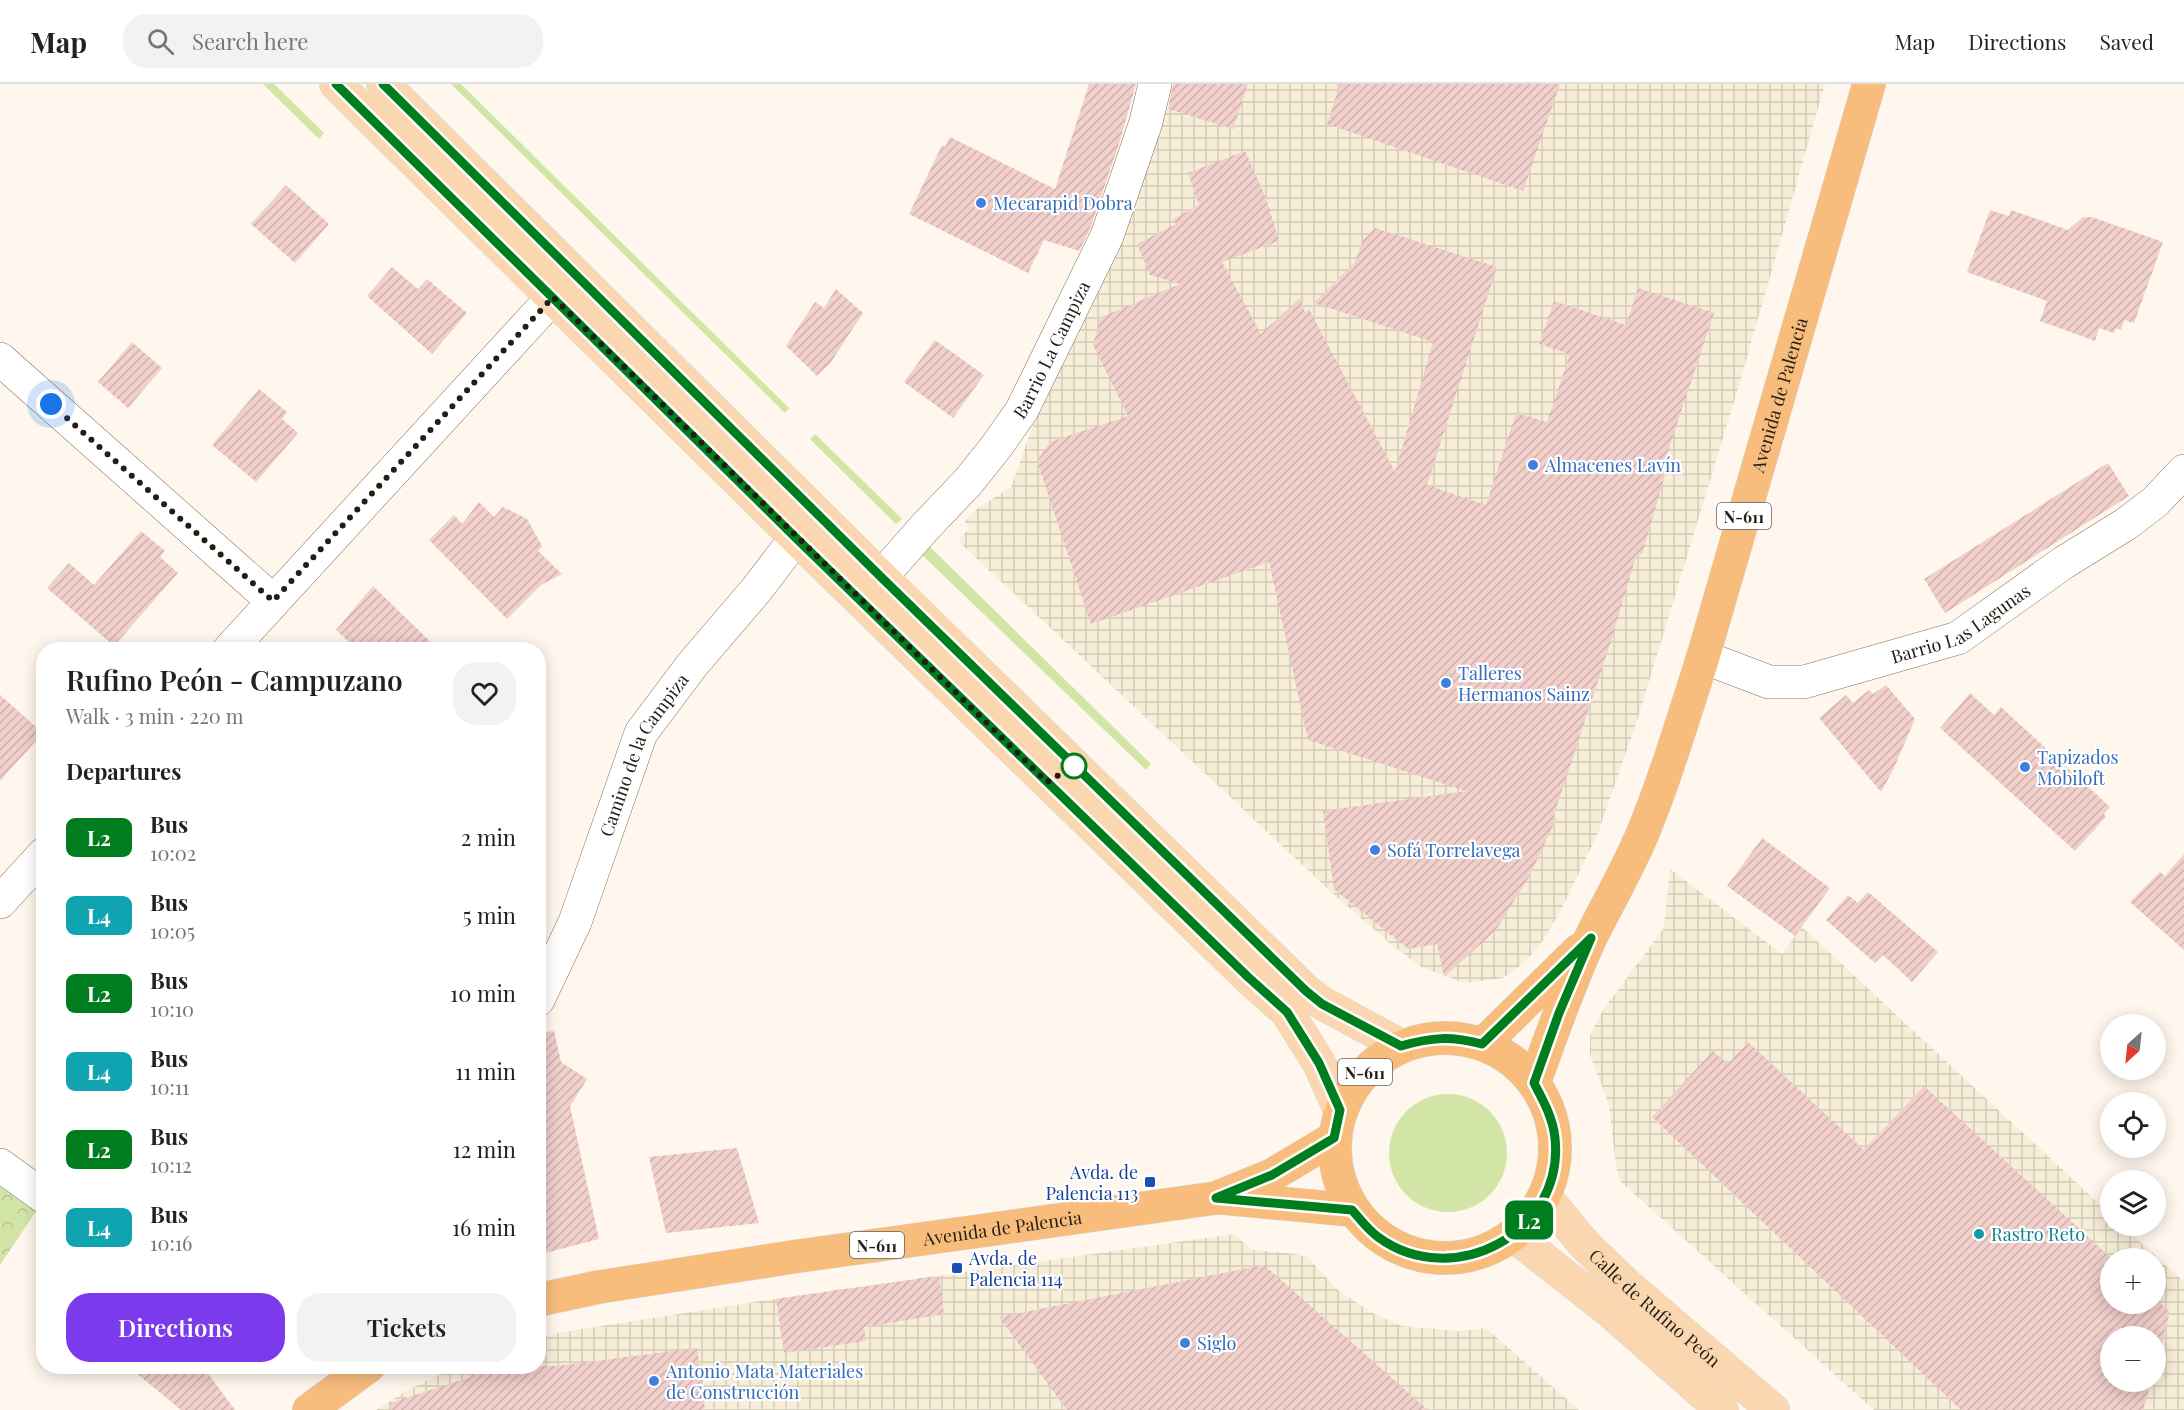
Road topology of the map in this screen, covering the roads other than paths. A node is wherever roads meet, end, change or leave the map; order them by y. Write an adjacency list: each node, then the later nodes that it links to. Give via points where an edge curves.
1 (336, 84): 5 (main road)
2 (383, 84): 9 (main road)
3 (1155, 84): 9 (street, Barrio La Campiza, via 1107,237 1022,410 968,482)
4 (1869, 84): 12 (highway, Avenida de Palencia / N-611)
5 (553, 297): 8 (main road); 10 (street)
6 (0, 358): 10 (street)
7 (2184, 471): 12 (street, Barrio Las Lagunas, via 2155,502 2126,524 2063,563 1958,638 1804,682 1769,682)
8 (796, 538): 16 (street, Camino de la Campiza, via 641,733 575,922); 20 (main road, via 1287,1012 1319,1063)
9 (881, 577): 18 (main road, via 1306,991 1322,1004)
10 (273, 601): 11 (street)
11 (236, 642)
12 (1703, 657): 15 (highway, Avenida de Palencia / N-611, via 1656,800 1628,868)
13 (36, 863): 14 (street)
14 (0, 902)
15 (1591, 938): 17 (highway, Avenida de Palencia / N-611); 19 (highway, Avenida de Palencia / N-611)
16 (546, 983)
17 (1482, 1044): 18 (highway, N-611, via 1456,1038 1428,1038); 19 (highway, N-611, via 1511,1060)
18 (1401, 1046): 20 (highway, N-611, via 1375,1061 1354,1083)
19 (1534, 1083): 23 (highway, N-611, via 1548,1109 1555,1138 1554,1168)
20 (1337, 1124): 24 (highway, Avenida de Palencia / N-611, via 1272,1175); 25 (highway, N-611, via 1337,1176)
21 (0, 1165): 22 (street)
22 (36, 1191)
23 (1544, 1196): 26 (highway, N-611, via 1531,1218); 31 (main road, Calle de Rufino Peón, via 1585,1245 1630,1288)
24 (1216, 1198): 25 (highway, Avenida de Palencia / N-611); 27 (highway, Avenida de Palencia / N-611, via 799,1256)
25 (1352, 1210): 26 (highway, N-611, via 1377,1237 1410,1253 1446,1259 1481,1253)
26 (1513, 1235): 30 (main road, Calle de Rufino Peón, via 1611,1312)
27 (546, 1298)
28 (358, 1374): 29 (highway)
29 (309, 1410)
30 (1722, 1410)
31 (1773, 1410)

